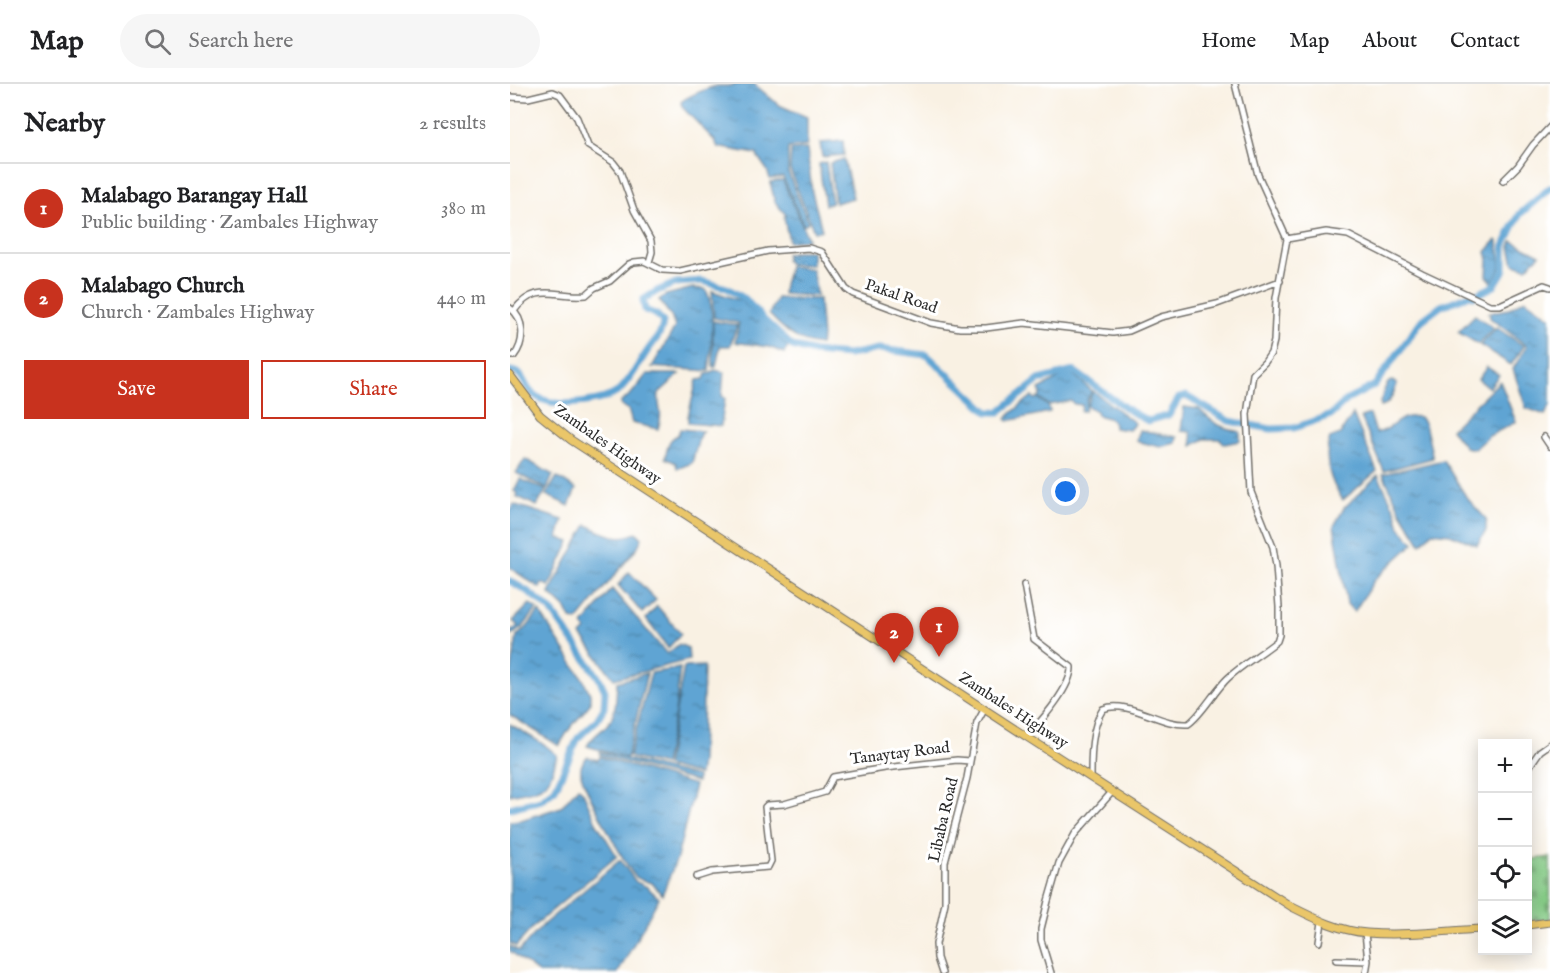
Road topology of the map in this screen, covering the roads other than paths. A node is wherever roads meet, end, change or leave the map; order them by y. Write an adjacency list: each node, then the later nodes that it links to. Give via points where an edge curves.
1 (1235, 84): 5 (street, via 1258,175)
2 (510, 96): 6 (street, via 528,98 553,92 567,103 588,146 620,171 651,241)
3 (1550, 127): 4 (street)
4 (1503, 181)
5 (1287, 239): 7 (street); 8 (street, via 1326,232 1348,235 1496,306 1544,285)
6 (649, 262): 7 (street, Pakal Road, via 662,270 680,272 768,251 814,248 822,252 853,294 931,323 969,328 1024,323 1113,333); 9 (street, via 631,263 586,295 537,294 525,298)
7 (1280, 281): 20 (street, via 1274,341 1265,362 1253,374 1247,414 1251,492 1273,547 1276,566 1277,641 1229,677 1188,724 1117,707 1103,709 1094,738)
8 (1550, 287)
9 (512, 310): 10 (street, via 520,319 522,337 518,352)
10 (510, 356)
11 (512, 378): 15 (main road, Zambales Highway, via 540,415 565,436)
12 (1544, 437): 13 (street)
13 (1550, 446)
14 (1024, 585): 16 (street, via 1034,639 1071,667 1051,707)
15 (984, 710): 16 (main road, Zambales Highway); 18 (street, Libaba Road, via 977,723)
16 (1027, 737): 20 (main road, Zambales Highway)
17 (1550, 744): 19 (street)
18 (970, 761): 22 (street, Tanaytay Road, via 832,777 825,792 765,807 771,861 768,867); 31 (street, Libaba Road, via 945,861 945,903 936,944)
19 (1532, 763)
20 (1091, 777): 21 (main road, Zambales Highway)
21 (1112, 792): 23 (main road, Zambales Highway, via 1290,906); 32 (street, via 1075,834 1059,863 1041,929)
22 (696, 877)
23 (1322, 922): 27 (main road, Zambales Highway); 28 (street)
24 (1550, 922): 25 (main road)
25 (1532, 924)
26 (1478, 929): 27 (main road, Zambales Highway)
27 (1365, 933): 30 (street)
28 (1319, 942)
29 (1336, 960): 30 (street)
30 (1368, 962): 33 (street)
31 (942, 973)
32 (1051, 973)
33 (1366, 973)

